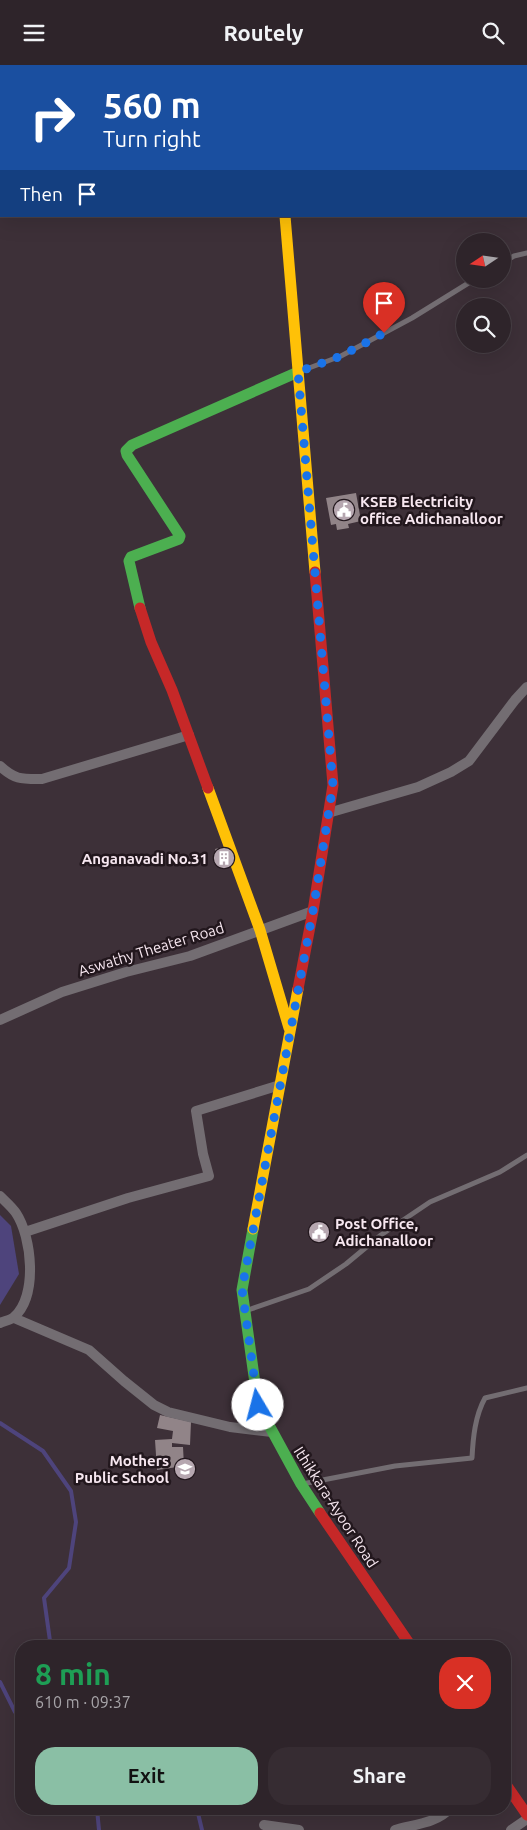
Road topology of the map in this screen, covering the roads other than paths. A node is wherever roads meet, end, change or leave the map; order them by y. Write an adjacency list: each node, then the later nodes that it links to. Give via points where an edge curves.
1 (285, 217): 5 (main road, Ithikkara-Ayoor Road)
2 (527, 253): 3 (lane)
3 (511, 258)
4 (460, 288): 5 (lane, via 349,351)
5 (298, 372): 7 (main road, via 132,445 126,451 180,535 179,539 131,557 129,561 151,642); 9 (main road, Ithikkara-Ayoor Road, via 333,785)
6 (527, 687): 9 (street, via 469,761 452,772 418,787)
7 (188, 735): 8 (street, via 42,779 12,776); 11 (main road)
8 (0, 766)
9 (328, 813): 10 (main road, Ithikkara-Ayoor Road)
10 (313, 911): 11 (street, Aswathy Theater Road); 13 (main road, Ithikkara-Ayoor Road)
11 (260, 930): 12 (street, Aswathy Theater Road, via 190,955 62,992); 13 (main road)
12 (0, 1020)
13 (290, 1032): 14 (main road, Ithikkara-Ayoor Road)
14 (280, 1085): 17 (street, via 196,1111 209,1177 128,1198); 18 (main road, Ithikkara-Ayoor Road, via 242,1289)
15 (527, 1155): 18 (lane, via 500,1172 430,1202 309,1289)
16 (0, 1196): 17 (street, via 16,1213)
17 (24, 1232): 19 (street, via 30,1279 25,1300)
18 (245, 1311): 22 (main road, Ithikkara-Ayoor Road, via 258,1405)
19 (14, 1318): 20 (street); 22 (street, via 89,1350 154,1405 168,1412 230,1427)
20 (0, 1323)
21 (527, 1388): 23 (lane, via 485,1398 474,1432 472,1458 395,1466)
22 (272, 1432): 23 (main road, Ithikkara-Ayoor Road)
23 (301, 1484): 24 (main road, Ithikkara-Ayoor Road)
24 (407, 1640)
25 (511, 1792): 27 (main road)
26 (443, 1815): 30 (street)
27 (527, 1817): 31 (street)
28 (264, 1825): 29 (street)
29 (297, 1830)
30 (395, 1830)
31 (511, 1830)

